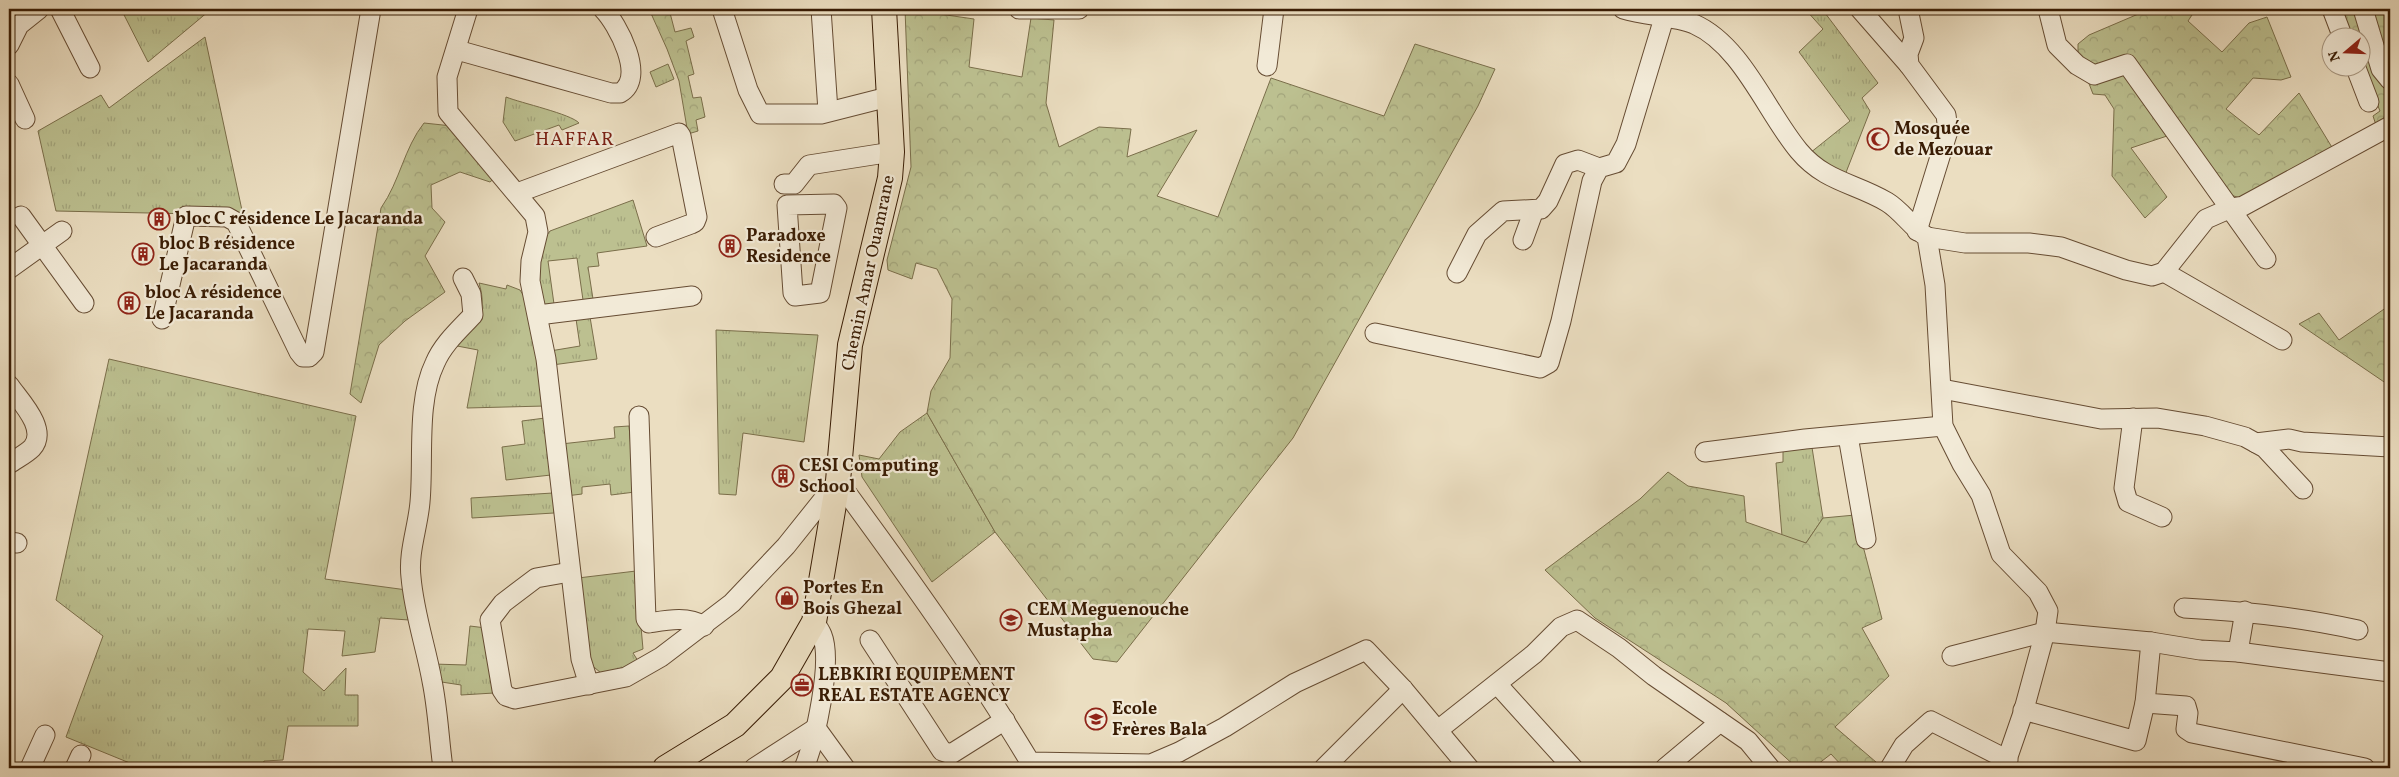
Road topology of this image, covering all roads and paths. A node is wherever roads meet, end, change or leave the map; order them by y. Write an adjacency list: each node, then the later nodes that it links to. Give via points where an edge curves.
1 (39, 9): 20 (street, via 19,25)
2 (60, 9): 24 (street)
3 (371, 9): 54 (street, via 314,352 303,357 299,352 236,222 227,217 186,216)
4 (468, 9): 21 (street)
5 (603, 9): 21 (street, via 612,19 629,54 630,72 620,93)
6 (722, 9): 30 (street, via 748,90 760,114 821,114)
7 (821, 9): 30 (street)
8 (884, 9): 28 (main road, Chemin Amar Ouamrane)
9 (1019, 9): 10 (street)
10 (1079, 9)
11 (1274, 9): 23 (street)
12 (1624, 9): 18 (street)
13 (1860, 9): 22 (street)
14 (1908, 9): 22 (street, via 1914,38 1908,54)
15 (2048, 9): 38 (street, via 2057,45 2077,65 2094,75 2127,64)
16 (2332, 9): 19 (street)
17 (2363, 9): 26 (street, via 2381,69)
18 (1664, 18): 34 (street, via 1626,144 1616,163); 42 (street, via 1694,24 1718,40 1744,69 1799,151 1821,172 1888,202)
19 (2340, 28)
20 (9, 44)
21 (457, 50): 36 (street, via 448,77 448,112)
22 (1909, 65): 42 (street, via 1946,114 1948,131)
23 (1266, 66)
24 (90, 68)
25 (2360, 78): 29 (street)
26 (2390, 80)
27 (9, 84): 31 (street)
28 (888, 97): 30 (street); 33 (main road, Chemin Amar Ouamrane)
29 (2369, 102)
30 (828, 111)
31 (26, 119)
32 (2390, 126): 38 (street, via 2250,202)
33 (892, 152): 35 (street, via 809,165 794,184); 67 (main road, Chemin Amar Ouamrane, via 890,178 850,345)
34 (1600, 168): 39 (street, via 1578,160 1565,164 1548,201 1541,209); 55 (street, via 1592,181 1549,363 1540,368)
35 (784, 184)
36 (518, 194): 43 (street, via 679,134 697,217 691,224); 53 (street, via 535,216 538,232 530,281)
37 (787, 205): 37 (street, via 793,293 795,296 818,294 838,208 834,204)
38 (2231, 208): 46 (street); 48 (street, via 2206,219)
39 (1534, 210): 44 (street); 49 (street, via 1503,211 1477,234)
40 (21, 216): 45 (street)
41 (62, 231): 45 (street)
42 (1922, 234): 48 (street, via 1965,243 2061,246 2126,270 2152,276); 58 (street, via 1935,285)
43 (656, 237)
44 (1523, 240)
45 (42, 246): 47 (street); 52 (street)
46 (2266, 259)
47 (9, 269)
48 (2164, 272): 56 (street)
49 (1457, 273)
50 (463, 278): 96 (street, via 471,294 473,315 444,348 428,383 420,503 410,576 433,683)
51 (692, 296): 53 (street)
52 (84, 304)
53 (538, 315): 71 (street)
54 (162, 319)
55 (1375, 333)
56 (2282, 340)
57 (9, 385): 66 (street, via 35,423 37,437 32,447)
58 (1942, 388): 60 (street, via 2101,419); 61 (street)
59 (639, 416): 75 (street, via 646,619 649,622 694,620)
60 (2133, 418): 63 (street, via 2157,418 2205,426); 69 (street, via 2125,497 2128,502)
61 (1944, 426): 62 (street); 77 (street, via 1981,495 2001,554 2038,592 2048,611)
62 (1848, 436): 65 (street); 70 (street)
63 (2256, 443): 64 (street, via 2289,439); 68 (street, via 2265,448)
64 (2390, 447)
65 (1705, 452)
66 (9, 464)
67 (838, 481): 74 (main road, Chemin Amar Ouamrane); 75 (street, via 786,546 732,603); 88 (street)
68 (2303, 489)
69 (2162, 517)
70 (1866, 539)
71 (570, 572): 84 (street, via 581,659); 84 (street, via 536,578 503,603 490,620 502,690 506,696 515,699)
72 (2184, 608): 73 (street)
73 (2245, 611): 76 (street, via 2307,618); 80 (street)
74 (814, 622): 90 (street, via 823,636 825,675); 97 (main road, Chemin Amar Ouamrane, via 782,678 735,725)
75 (704, 626): 84 (street, via 661,658 626,677)
76 (2358, 630)
77 (2045, 632): 79 (street); 81 (street); 87 (street)
78 (870, 640): 88 (street, via 942,751 951,754)
79 (2151, 642): 80 (street); 86 (street)
80 (2238, 652): 82 (street)
81 (1952, 656)
82 (2390, 672)
83 (1497, 684): 89 (street, via 1561,628 1577,620); 91 (street); 103 (street)
84 (588, 685)
85 (1403, 689): 91 (street); 94 (street, via 1366,650 1295,683 1225,727 1152,764); 101 (street)
86 (2145, 703): 87 (street, via 2136,741); 107 (street, via 2186,706 2186,729 2192,733)
87 (2023, 710): 93 (street)
88 (1005, 720): 94 (street)
89 (1720, 722): 104 (street); 105 (street, via 1748,741)
90 (816, 728): 98 (street); 99 (street); 100 (street)
91 (1438, 730): 102 (street)
92 (45, 736): 95 (street)
93 (2006, 764): 106 (street, via 1931,721 1904,745)
94 (1032, 767)
95 (30, 768)
96 (443, 768)
97 (665, 768)
98 (754, 768)
99 (804, 768)
100 (845, 768)
101 (1324, 768)
102 (1469, 768)
103 (1573, 768)
104 (1666, 768)
105 (1770, 768)
106 (1890, 768)
107 (2365, 768)

